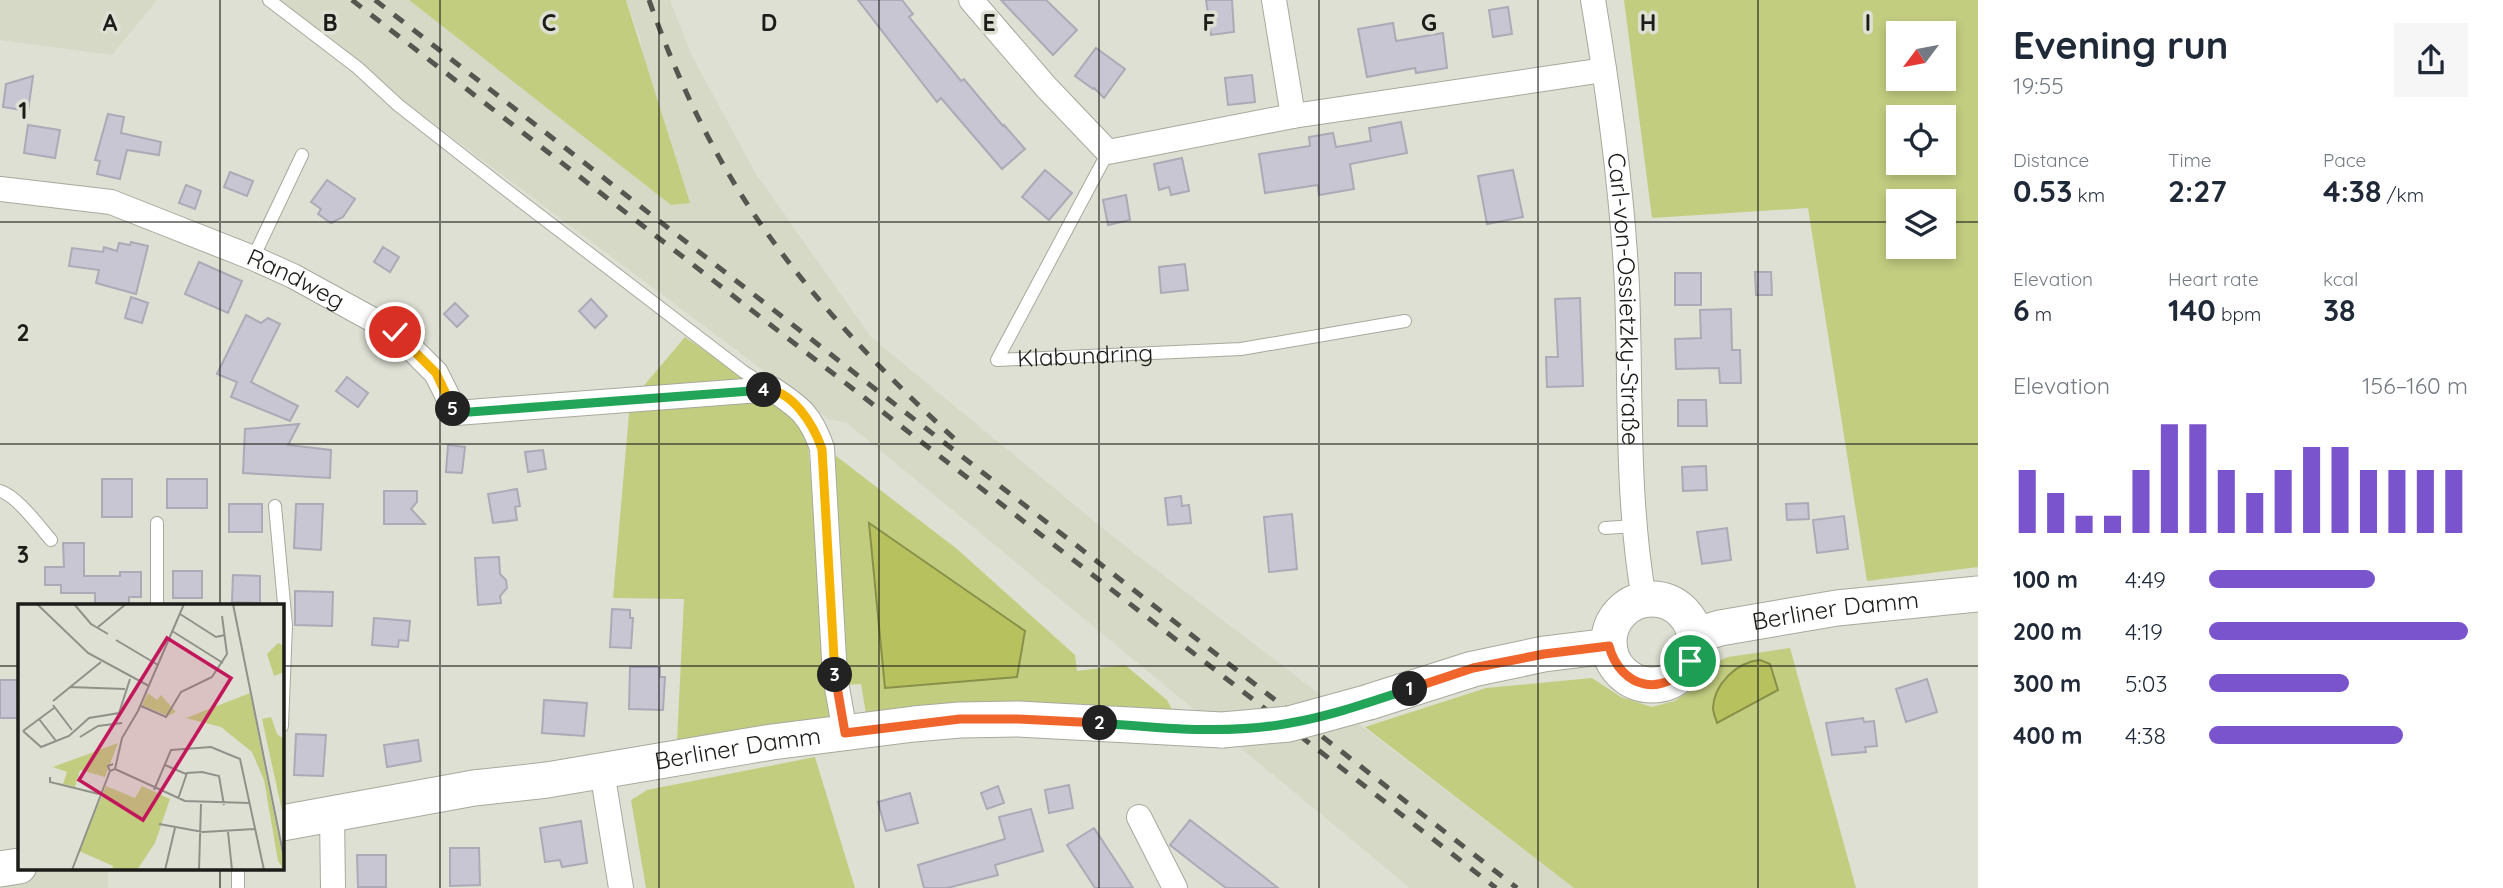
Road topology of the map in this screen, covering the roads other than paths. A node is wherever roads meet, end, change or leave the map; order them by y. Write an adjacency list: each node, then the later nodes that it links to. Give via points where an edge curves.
1 (269, 0): 12 (lane, via 500,186)
2 (971, 0): 7 (street)
3 (1274, 0): 6 (street)
4 (1593, 0): 5 (street, Carl-von-Ossietzky-Straße)
5 (1604, 69): 6 (street); 16 (street, Carl-von-Ossietzky-Straße, via 1626,283)
6 (1293, 116): 7 (street)
7 (1108, 152): 11 (lane, Klabundring, via 997,360 1241,349)
8 (302, 155): 10 (lane)
9 (0, 189): 10 (street, Randweg, via 111,202)
10 (253, 258): 12 (street, Randweg, via 395,332 436,373 456,413)
11 (1405, 321)
12 (772, 389): 25 (street, via 798,405 822,449 835,676)
13 (0, 491): 18 (lane, via 22,507)
14 (275, 506): 24 (lane, via 286,625)
15 (157, 523): 21 (lane)
16 (1634, 526): 17 (lane); 20 (street, Carl-von-Ossietzky-Straße)
17 (1605, 528)
18 (51, 540)
19 (1978, 594): 22 (main road, Berliner Damm, via 1837,608)
20 (1644, 599): 22 (main road, via 1677,607); 23 (main road, via 1615,619)
21 (157, 604)
22 (1694, 636): 23 (main road, via 1685,669 1677,677 1648,685 1620,672)
23 (1609, 646): 25 (main road, Berliner Damm, bridge, via 1473,668 1289,724 1222,730 960,719)
24 (284, 676)
25 (845, 733): 26 (main road, Berliner Damm)
26 (602, 771): 27 (main road, Berliner Damm); 35 (street)
27 (332, 814): 29 (main road, Berliner Damm); 34 (street)
28 (1139, 817): 36 (street)
29 (284, 823)
30 (18, 866): 31 (main road)
31 (0, 869)
32 (238, 870): 33 (lane)
33 (238, 888)
34 (333, 888)
35 (621, 888)
36 (1175, 888)

